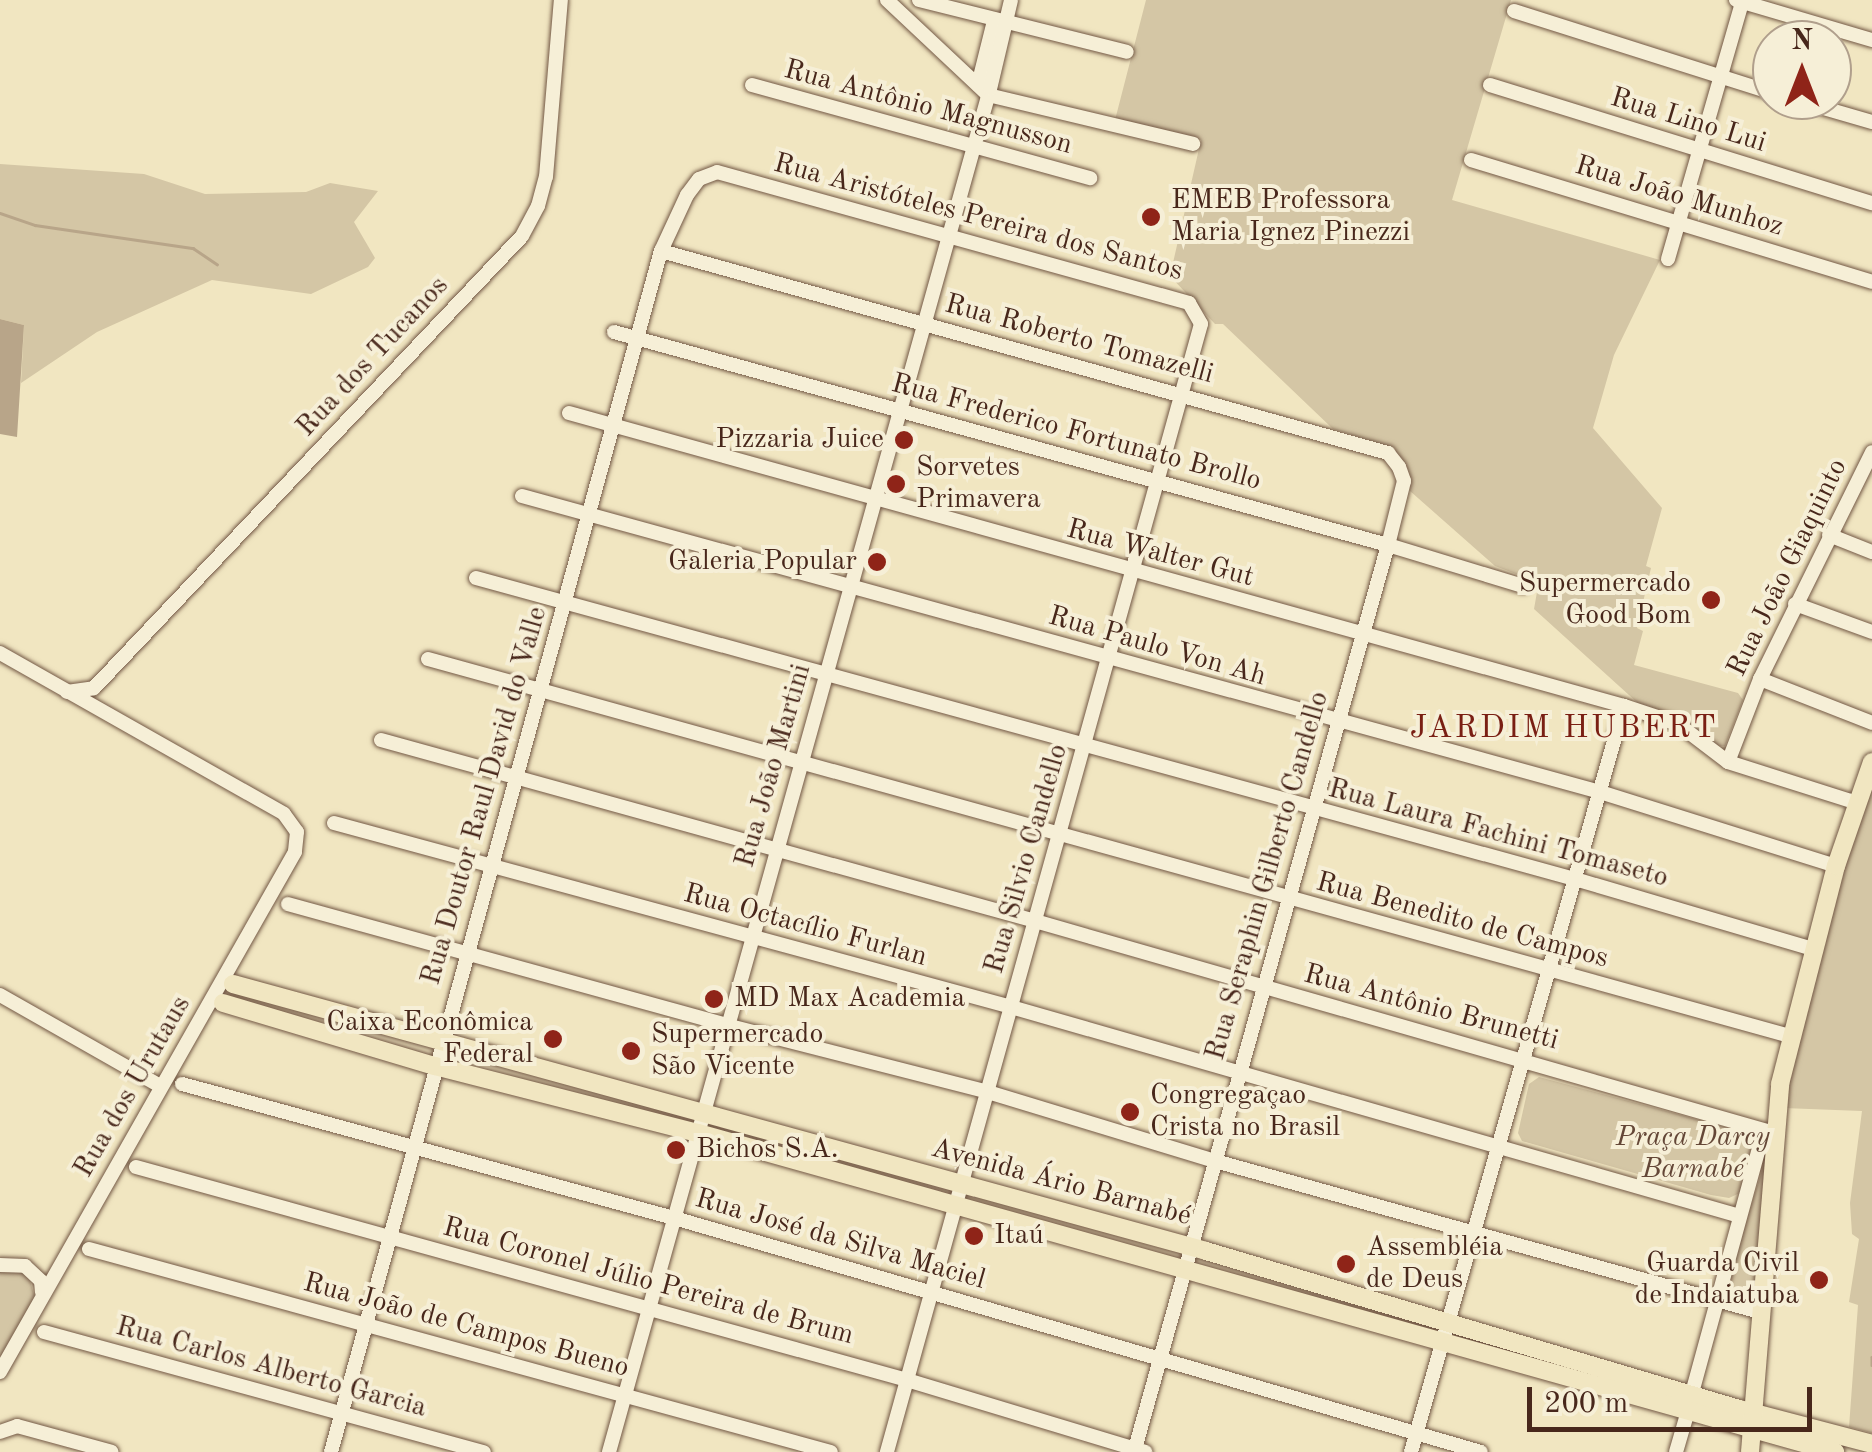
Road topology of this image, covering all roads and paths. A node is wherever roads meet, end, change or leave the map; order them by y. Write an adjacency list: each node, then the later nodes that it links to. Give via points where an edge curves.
1 (562, 0): 55 (street, Rua dos Tucanos, via 546,177 522,236)
2 (887, 0): 14 (street)
3 (919, 0): 7 (street)
4 (1011, 0): 7 (street, Rua João Martini)
5 (1740, 1): 8 (street); 10 (street)
6 (1514, 11): 10 (street)
7 (1000, 22): 9 (street); 14 (street, Rua João Martini)
8 (1872, 40)
9 (1126, 52)
10 (1721, 78): 13 (street); 17 (street)
11 (752, 85): 16 (street, Rua Antônio Magnusson)
12 (1490, 85): 17 (street, Rua Lino Lui)
13 (1752, 87)
14 (983, 90): 15 (street); 16 (street, Rua João Martini)
15 (1193, 144)
16 (973, 147): 20 (street, Rua Antônio Magnusson); 23 (street, Rua João Martini)
17 (1700, 151): 21 (street, Rua Lino Lui); 22 (street)
18 (1471, 160): 22 (street, Rua João Munhoz)
19 (717, 172): 23 (street, Rua Aristóteles Pereira dos Santos); 24 (street, Rua Doutor Raul David do Valle, via 687,195)
20 (1090, 178)
21 (1872, 203)
22 (1678, 222): 25 (street); 26 (street, Rua João Munhoz)
23 (949, 236): 27 (street, Rua João Martini); 30 (street, Rua Aristóteles Pereira dos Santos, via 1190,303 1201,324)
24 (661, 250): 27 (street, Rua Roberto Tomazelli); 29 (street, Rua Doutor Raul David do Valle)
25 (1668, 258)
26 (1872, 282)
27 (924, 324): 30 (street, Rua Roberto Tomazelli); 31 (street, Rua João Martini)
28 (614, 332): 29 (street, Rua Frederico Fortunato Brollo)
29 (639, 338): 31 (street, Rua Frederico Fortunato Brollo); 33 (street, Rua Doutor Raul David do Valle)
30 (1182, 394): 35 (street, Rua Silvio Candello); 40 (street, Rua Roberto Tomazelli, via 1388,453 1404,481)
31 (900, 411): 35 (street, Rua Frederico Fortunato Brollo); 37 (street, Rua João Martini)
32 (569, 412): 33 (street, Rua Walter Gut)
33 (614, 424): 37 (street, Rua Walter Gut); 38 (street, Rua Doutor Raul David do Valle)
34 (1870, 461): 39 (street, Rua João Giaquinto)
35 (1158, 482): 40 (street, Rua Frederico Fortunato Brollo); 42 (street, Rua Silvio Candello)
36 (522, 496): 38 (street, Rua Paulo Von Ah)
37 (874, 500): 42 (street, Rua Walter Gut); 44 (street, Rua João Martini)
38 (589, 513): 44 (street, Rua Paulo Von Ah); 46 (street, Rua Doutor Raul David do Valle)
39 (1829, 535): 41 (street); 47 (street, Rua João Giaquinto)
40 (1388, 544): 45 (street, Rua Frederico Fortunato Brollo); 49 (street, Rua Seraphin Gilberto Candello)
41 (1872, 552)
42 (1132, 572): 49 (street, Rua Walter Gut); 52 (street, Rua Silvio Candello)
43 (476, 578): 46 (street, Rua Laura Fachini Tomaseto)
44 (850, 586): 52 (street, Rua Paulo Von Ah); 53 (street, Rua João Martini)
45 (1523, 586)
46 (565, 602): 53 (street, Rua Laura Fachini Tomaseto); 56 (street, Rua Doutor Raul David do Valle)
47 (1795, 604): 48 (street); 54 (street, Rua João Giaquinto)
48 (1872, 632)
49 (1361, 634): 58 (street, Rua Walter Gut); 60 (street, Rua Seraphin Gilberto Candello)
50 (2, 651): 57 (street)
51 (428, 659): 56 (street, Rua Benedito de Campos)
52 (1108, 659): 60 (street, Rua Paulo Von Ah); 63 (street, Rua Silvio Candello)
53 (825, 675): 63 (street, Rua Laura Fachini Tomaseto); 66 (street, Rua João Martini)
54 (1760, 679): 61 (street); 64 (street, Rua João Giaquinto)
55 (94, 688): 57 (street); 59 (street)
56 (538, 689): 66 (street, Rua Benedito de Campos); 67 (street, Rua Doutor Raul David do Valle)
57 (66, 692): 59 (street)
58 (1624, 706): 64 (street, Rua Walter Gut, via 1678,724); 68 (street)
59 (105, 716): 98 (street, Rua dos Urutaus, via 295,823 295,852)
60 (1337, 723): 68 (street, Rua Paulo Von Ah); 70 (street, Rua Seraphin Gilberto Candello)
61 (1872, 723)
62 (381, 740): 67 (street, Rua Antônio Brunetti)
63 (1084, 747): 70 (street, Rua Laura Fachini Tomaseto); 72 (street, Rua Silvio Candello)
64 (1728, 762): 69 (street, Rua Walter Gut)
65 (1872, 762): 69 (main road)
66 (802, 765): 72 (street, Rua Benedito de Campos); 73 (street, Rua João Martini)
67 (514, 778): 73 (street, Rua Antônio Brunetti); 74 (street, Rua Doutor Raul David do Valle)
68 (1600, 792): 75 (street, Rua Paulo Von Ah); 76 (street)
69 (1857, 803): 75 (main road)
70 (1312, 810): 76 (street, Rua Laura Fachini Tomaseto); 77 (street, Rua Seraphin Gilberto Candello)
71 (334, 824): 74 (street, Rua Octacílio Furlan)
72 (1060, 835): 77 (street, Rua Benedito de Campos); 79 (street, Rua Silvio Candello)
73 (776, 850): 79 (street, Rua Antônio Brunetti); 80 (street, Rua João Martini)
74 (491, 865): 80 (street, Rua Octacílio Furlan); 82 (street, Rua Doutor Raul David do Valle)
75 (1836, 866): 81 (main road)
76 (1575, 879): 81 (street, Rua Laura Fachini Tomaseto); 83 (street)
77 (1288, 899): 83 (street, Rua Benedito de Campos); 85 (street, Rua Seraphin Gilberto Candello)
78 (288, 904): 82 (street)
79 (1035, 921): 85 (street, Rua Antônio Brunetti); 89 (street, Rua Silvio Candello)
80 (752, 938): 89 (street, Rua Octacílio Furlan); 91 (street, Rua João Martini)
81 (1813, 949): 92 (main road)
82 (466, 954): 91 (street); 93 (street, Rua Doutor Raul David do Valle)
83 (1547, 972): 92 (street, Rua Benedito de Campos); 94 (street)
84 (233, 984): 87 (main road, Avenida Ário Barnabé)
85 (1262, 988): 94 (street, Rua Antônio Brunetti); 96 (street, Rua Seraphin Gilberto Candello)
86 (0, 995): 98 (street)
87 (274, 996): 90 (main road, via 264,1002); 93 (main road, Avenida Ário Barnabé)
88 (223, 1003): 90 (main road, Avenida Ário Barnabé)
89 (1011, 1007): 96 (street, Rua Octacílio Furlan); 99 (street, Rua Silvio Candello)
90 (268, 1014): 95 (main road, Avenida Ário Barnabé)
91 (726, 1026): 99 (street); 100 (street, Rua João Martini)
92 (1790, 1036): 102 (main road)
93 (440, 1044): 95 (street, Rua Doutor Raul David do Valle); 100 (main road, Avenida Ário Barnabé)
94 (1523, 1058): 102 (street, Rua Antônio Brunetti); 103 (street)
95 (435, 1066): 101 (main road, Avenida Ário Barnabé); 104 (street, Rua Doutor Raul David do Valle)
96 (1239, 1074): 103 (street, Rua Octacílio Furlan); 105 (street, Rua Seraphin Gilberto Candello)
97 (182, 1084): 104 (street, Rua José da Silva Maciel)
98 (160, 1086): 115 (street, Rua dos Urutaus)
99 (988, 1092): 105 (street); 107 (street, Rua Silvio Candello)
100 (704, 1112): 101 (street, Rua João Martini); 107 (main road, Avenida Ário Barnabé)
101 (698, 1133): 108 (main road, Avenida Ário Barnabé); 110 (street, Rua João Martini)
102 (1774, 1133): 109 (street, via 1761,1142); 123 (main road)
103 (1498, 1146): 109 (street, Rua Octacílio Furlan); 111 (street)
104 (416, 1148): 110 (street, Rua José da Silva Maciel); 112 (street, Rua Doutor Raul David do Valle)
105 (1215, 1161): 111 (street); 114 (street, Rua Seraphin Gilberto Candello)
106 (136, 1167): 112 (street, Rua Coronel Júlio Pereira de Brum)
107 (962, 1184): 108 (street, Rua Silvio Candello); 114 (main road, Avenida Ário Barnabé)
108 (956, 1206): 118 (main road, Avenida Ário Barnabé); 119 (street, Rua Silvio Candello)
109 (1740, 1216): 121 (street)
110 (674, 1218): 119 (street, Rua José da Silva Maciel); 122 (street, Rua João Martini)
111 (1473, 1234): 121 (street); 124 (street)
112 (390, 1237): 122 (street, Rua Coronel Júlio Pereira de Brum); 125 (street, Rua Doutor Raul David do Valle)
113 (89, 1248): 125 (street, Rua João de Campos Bueno)
114 (1193, 1248): 118 (street, Rua Seraphin Gilberto Candello); 124 (main road, Avenida Ário Barnabé)
115 (68, 1250): 117 (street, via 58,1262); 120 (street, Rua dos Urutaus)
116 (0, 1265): 117 (street)
117 (25, 1266): 120 (street, via 41,1281)
118 (1186, 1269): 127 (main road, Avenida Ário Barnabé); 128 (street, Rua Seraphin Gilberto Candello)
119 (932, 1291): 128 (street, Rua José da Silva Maciel); 130 (street, Rua Silvio Candello)
120 (40, 1298): 129 (street, Rua dos Urutaus)
121 (1717, 1298): 123 (street); 132 (street)
122 (648, 1309): 130 (street, Rua Coronel Júlio Pereira de Brum); 131 (street, Rua João Martini)
123 (1760, 1312): 134 (main road)
124 (1448, 1324): 127 (street); 132 (main road, Avenida Ário Barnabé)
125 (366, 1326): 131 (street, Rua João de Campos Bueno); 133 (street, Rua Doutor Raul David do Valle)
126 (44, 1332): 133 (street, Rua Carlos Alberto Garcia)
127 (1443, 1344): 132 (main road, Avenida Ário Barnabé); 136 (street)
128 (1158, 1361): 136 (street, Rua José da Silva Maciel); 138 (street, Rua Seraphin Gilberto Candello)
129 (0, 1372)
130 (908, 1380): 138 (street, Rua Coronel Júlio Pereira de Brum); 144 (street, Rua Silvio Candello)
131 (625, 1394): 142 (street, Rua João Martini); 143 (street, Rua João de Campos Bueno)
132 (1690, 1402): 134 (main road, Avenida Ário Barnabé); 147 (street)
133 (342, 1413): 140 (street, Rua Doutor Raul David do Valle); 141 (street, Rua Carlos Alberto Garcia)
134 (1752, 1421): 137 (main road, Avenida Ário Barnabé); 148 (main road); 149 (main road, Avenida Ário Barnabé)
135 (0, 1432): 139 (street, via 17,1426)
136 (1416, 1434): 145 (street); 146 (street, Rua José da Silva Maciel)
137 (1872, 1444)
138 (1138, 1451)
139 (112, 1452)
140 (331, 1452)
141 (484, 1452)
142 (609, 1452)
143 (831, 1452)
144 (887, 1452)
145 (1411, 1452)
146 (1481, 1452)
147 (1676, 1452)
148 (1750, 1452)
149 (1835, 1452)

